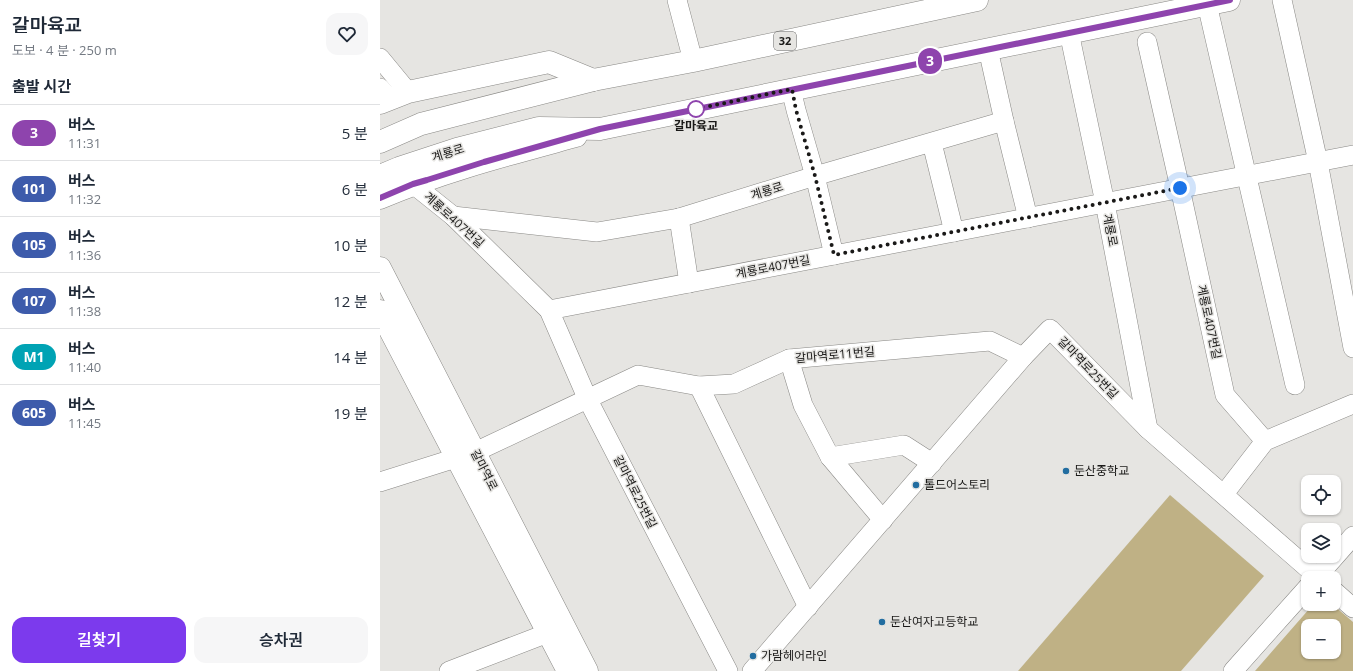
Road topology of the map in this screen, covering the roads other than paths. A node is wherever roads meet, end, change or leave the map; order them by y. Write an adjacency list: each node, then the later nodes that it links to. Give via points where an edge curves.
1 (677, 0): 9 (street)
2 (976, 0): 9 (main road, 32)
3 (1282, 0): 18 (street)
4 (1223, 1): 5 (main road, 계룡로); 19 (street)
5 (1069, 32): 7 (main road, 계룡로); 25 (street, 계룡로)
6 (1147, 42): 23 (street)
7 (988, 49): 11 (main road, 계룡로); 13 (street)
8 (380, 58): 12 (street)
9 (693, 61): 10 (main road, 32)
10 (593, 80): 12 (main road, via 549,62); 15 (main road, 32, via 421,124)
11 (792, 89): 14 (main road, 계룡로); 21 (street)
12 (389, 95)
13 (1004, 121): 16 (street, 계룡로); 28 (street)
14 (600, 129): 20 (main road, 계룡로, via 539,128 457,149); 22 (main road)
15 (380, 142)
16 (932, 143): 21 (street, 계룡로); 29 (street)
17 (1353, 155): 18 (street, 계룡로407번길)
18 (1318, 162): 19 (street, 계룡로407번길); 35 (street)
19 (1246, 175): 23 (street, 계룡로407번길); 38 (street)
20 (380, 176)
21 (815, 176): 27 (street, 계룡로); 30 (street)
22 (413, 184): 24 (main road); 26 (street, 계룡로407번길)
23 (1180, 188): 25 (street, 계룡로407번길); 43 (street, 계룡로407번길, via 1225,395)
24 (380, 198)
25 (1105, 203): 28 (street, 계룡로407번길); 42 (street, 계룡로)
26 (453, 216): 27 (street, 계룡로, via 598,232); 33 (street, 계룡로407번길)
27 (679, 218): 32 (street)
28 (1028, 218): 29 (street, 계룡로407번길)
29 (954, 232): 30 (street, 계룡로407번길)
30 (834, 255): 32 (street, 계룡로407번길)
31 (380, 268): 44 (main road, 갈마역로)
32 (689, 283): 33 (street, 계룡로407번길)
33 (549, 310): 40 (street, 갈마역로25번길)
34 (380, 311): 44 (main road, 갈마역로)
35 (1353, 348)
36 (1023, 357): 37 (street, 갈마역로11번길, via 990,341); 42 (street, 갈마역로25번길, via 1050,329); 46 (street, 갈마역로25번길)
37 (789, 359): 39 (street, 갈마역로11번길, via 734,384); 45 (street, via 803,405)
38 (1295, 385)
39 (698, 386): 40 (street, 갈마역로11번길, via 638,375); 55 (street)
40 (588, 400): 44 (street, 갈마역로11번길); 61 (street, 갈마역로25번길)
41 (1353, 404): 43 (street)
42 (1148, 429): 48 (street, 갈마역로25번길)
43 (1265, 441): 48 (street)
44 (466, 455): 47 (street, 갈마역로11번길); 57 (main road, 갈마역로); 60 (main road, 갈마역로)
45 (830, 457): 46 (street, via 904,445); 49 (street)
46 (932, 463): 49 (street, 갈마역로25번길)
47 (380, 482)
48 (1224, 494): 51 (street, 갈마역로25번길)
49 (883, 520): 55 (street, 갈마역로25번길)
50 (1353, 536): 52 (street)
51 (1305, 571)
52 (1323, 571)
53 (1301, 596): 63 (street)
54 (1341, 597): 56 (street)
55 (808, 607): 62 (street, 갈마역로25번길)
56 (1353, 608)
57 (548, 633): 58 (street); 59 (main road, 갈마역로)
58 (449, 671)
59 (568, 671)
60 (587, 671)
61 (728, 671)
62 (752, 671)
63 (1233, 671)

